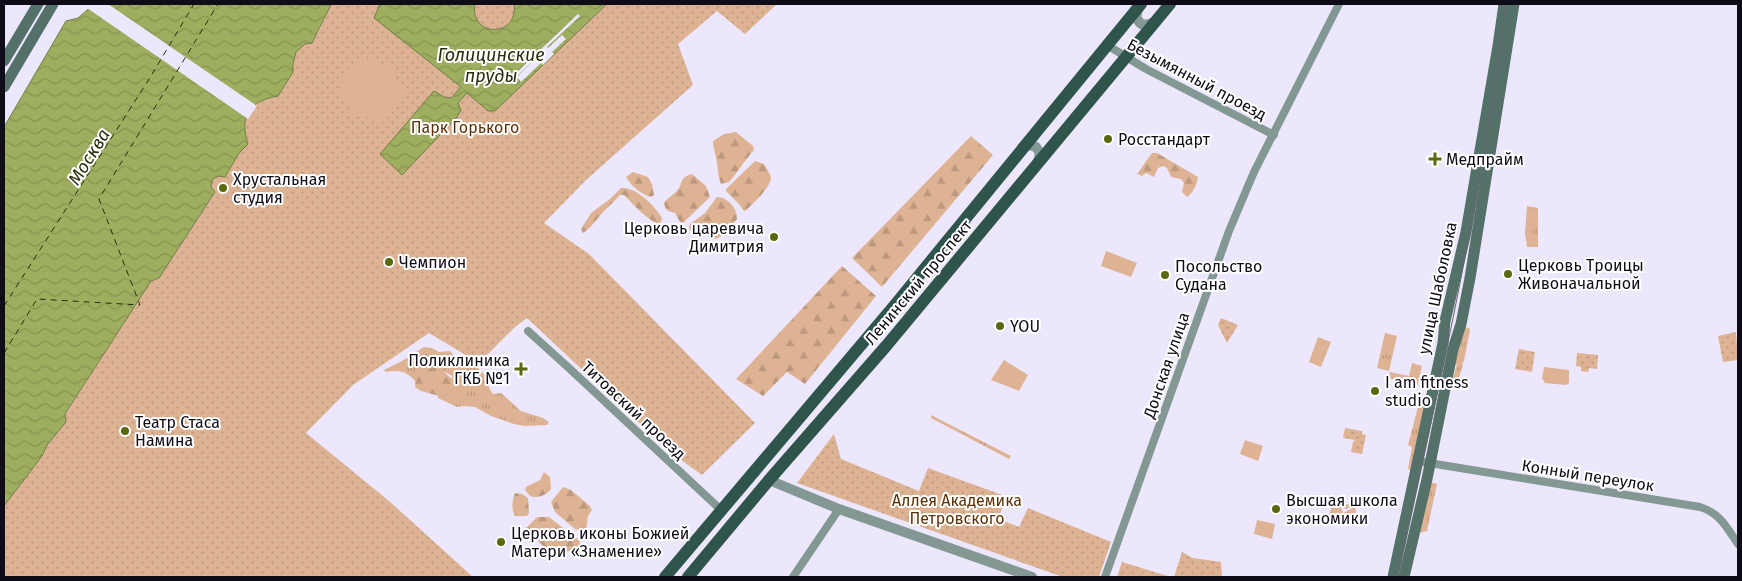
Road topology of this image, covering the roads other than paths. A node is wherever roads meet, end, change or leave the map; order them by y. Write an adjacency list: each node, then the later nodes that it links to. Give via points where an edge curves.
1 (38, 4): 11 (main road)
2 (53, 4): 12 (main road)
3 (1170, 4): 8 (main road, Ленинский проспект)
4 (1339, 4): 13 (street, Донская улица)
5 (1504, 4): 17 (main road, улица Шаболовка, via 1466,232)
6 (1514, 4): 18 (main road, улица Шаболовка, via 1470,278)
7 (1139, 6): 8 (street, via 1136,18 1141,24); 9 (main road, Ленинский проспект)
8 (1155, 22): 10 (main road, Ленинский проспект)
9 (1107, 45): 10 (street, Безымянный проезд); 14 (main road, Ленинский проспект)
10 (1126, 57): 13 (street, Безымянный проезд); 15 (main road, Ленинский проспект)
11 (4, 61)
12 (4, 87)
13 (1274, 135): 29 (street, Донская улица, via 1229,231)
14 (1022, 148): 15 (street, via 1036,147 1040,153); 23 (main road, Ленинский проспект, via 894,306)
15 (1038, 162): 21 (main road, Ленинский проспект, via 887,345)
16 (528, 331): 23 (street, Титовский проезд)
17 (1417, 461): 18 (street, Конный переулок); 30 (main road, улица Шаболовка)
18 (1430, 463): 19 (street, Конный переулок); 20 (main road, улица Шаболовка)
19 (1443, 465): 20 (street, via 1434,469); 24 (street, Конный переулок, via 1700,507 1721,519)
20 (1427, 479): 31 (main road, улица Шаболовка)
21 (769, 480): 22 (street); 26 (main road, Ленинский проспект)
22 (839, 509): 27 (street); 28 (street)
23 (721, 510): 25 (main road, Ленинский проспект)
24 (1738, 544)
25 (666, 577)
26 (688, 577)
27 (793, 577)
28 (1032, 577)
29 (1105, 577)
30 (1393, 577)
31 (1404, 577)

